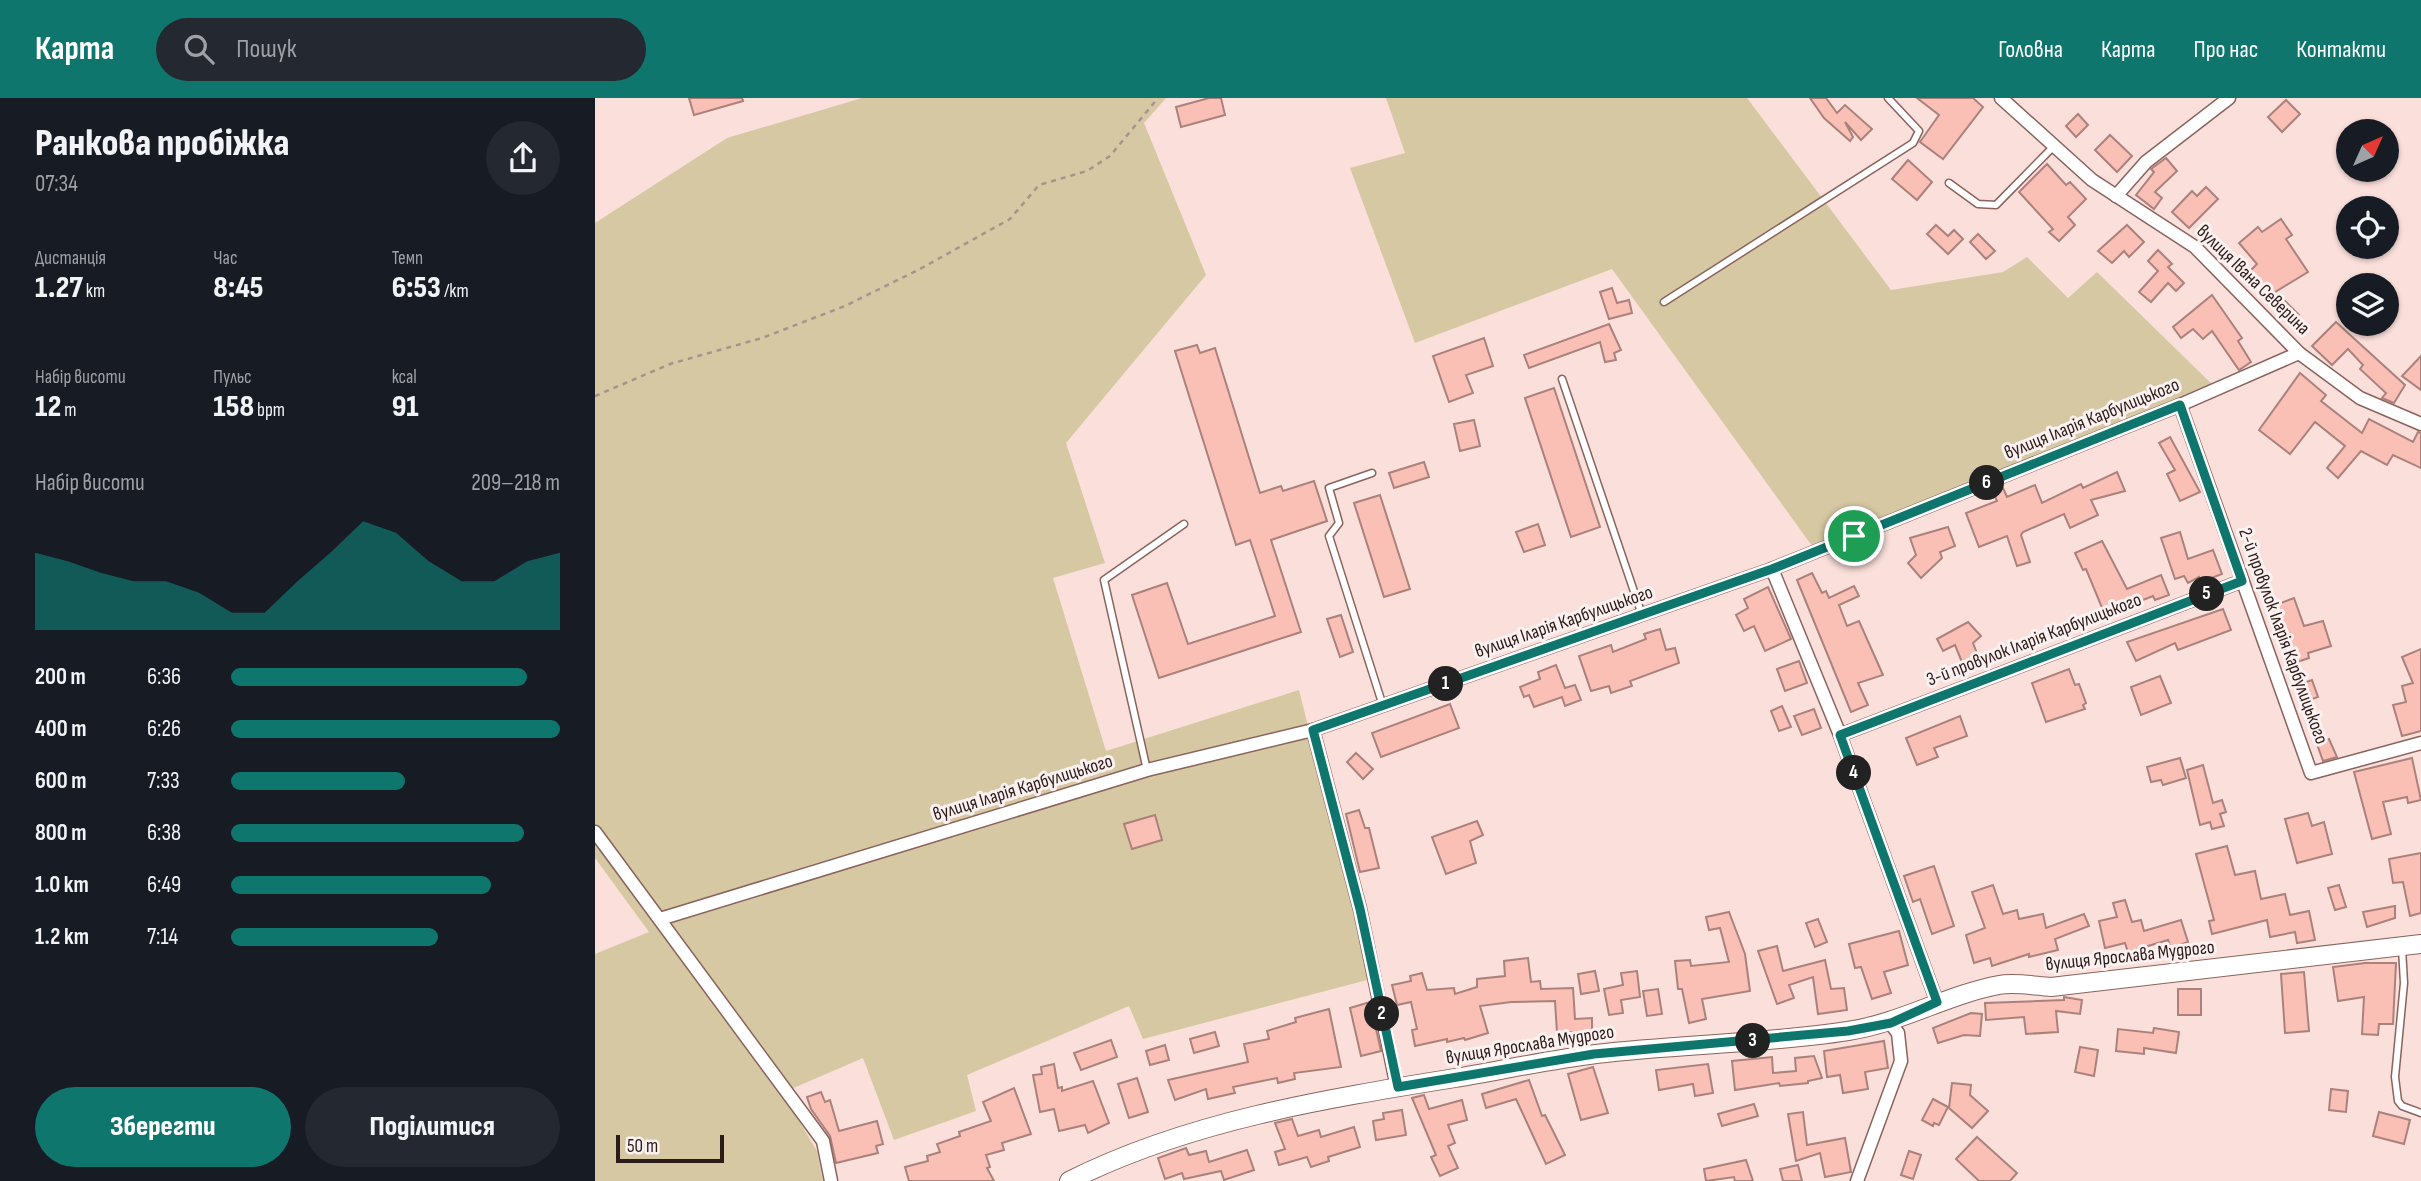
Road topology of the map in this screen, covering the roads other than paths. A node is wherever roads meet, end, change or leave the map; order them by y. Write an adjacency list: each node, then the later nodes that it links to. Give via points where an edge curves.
1 (1888, 98): 7 (lane, via 1919,131 1913,143)
2 (2001, 98): 4 (street, вулиця Івана Северина)
3 (2229, 98): 6 (street, via 2146,162)
4 (2054, 146): 5 (lane, via 1996,205 1978,204); 6 (street, вулиця Івана Северина)
5 (1948, 183)
6 (2116, 196): 8 (street, вулиця Івана Северина, via 2195,247)
7 (1664, 302)
8 (2299, 352): 10 (street, вулиця Іларія Карбулицького); 11 (street, вулиця Івана Северина, via 2360,398)
9 (1562, 379): 16 (lane)
10 (2180, 405): 14 (street, вулиця Іларія Карбулицького); 15 (street, 2-й провулок Іларія Карбулицького)
11 (2421, 424)
12 (1372, 472): 17 (lane, via 1329,488 1339,523 1329,536)
13 (1184, 524): 21 (lane, via 1104,580)
14 (1772, 569): 16 (street, вулиця Іларія Карбулицького); 19 (street)
15 (2242, 581): 19 (street, 3-й провулок Іларія Карбулицького); 20 (street, 2-й провулок Іларія Карбулицького, via 2312,772)
16 (1642, 615): 17 (street, вулиця Іларія Карбулицького)
17 (1383, 706): 18 (street, вулиця Іларія Карбулицького)
18 (1313, 730): 21 (street, вулиця Іларія Карбулицького); 28 (street, via 1360,909)
19 (1840, 735): 26 (street)
20 (2421, 743)
21 (1147, 770): 23 (street, вулиця Іларія Карбулицького)
22 (595, 832): 23 (street)
23 (660, 919): 30 (street, via 823,1141)
24 (2421, 944): 25 (main road, вулиця Ярослава Мудрого)
25 (2402, 946): 26 (main road, вулиця Ярослава Мудрого, via 2051,987 2002,984); 29 (lane, via 2405,983 2397,1094 2402,1107)
26 (1937, 1002): 27 (main road, вулиця Ярослава Мудрого)
27 (1891, 1023): 28 (main road, вулиця Ярослава Мудрого, via 1790,1038 1594,1054); 32 (street, via 1898,1033 1901,1061)
28 (1398, 1087): 31 (main road, вулиця Ярослава Мудрого, via 1178,1136)
29 (2421, 1113)
30 (831, 1181)
31 (1069, 1181)
32 (1857, 1181)

